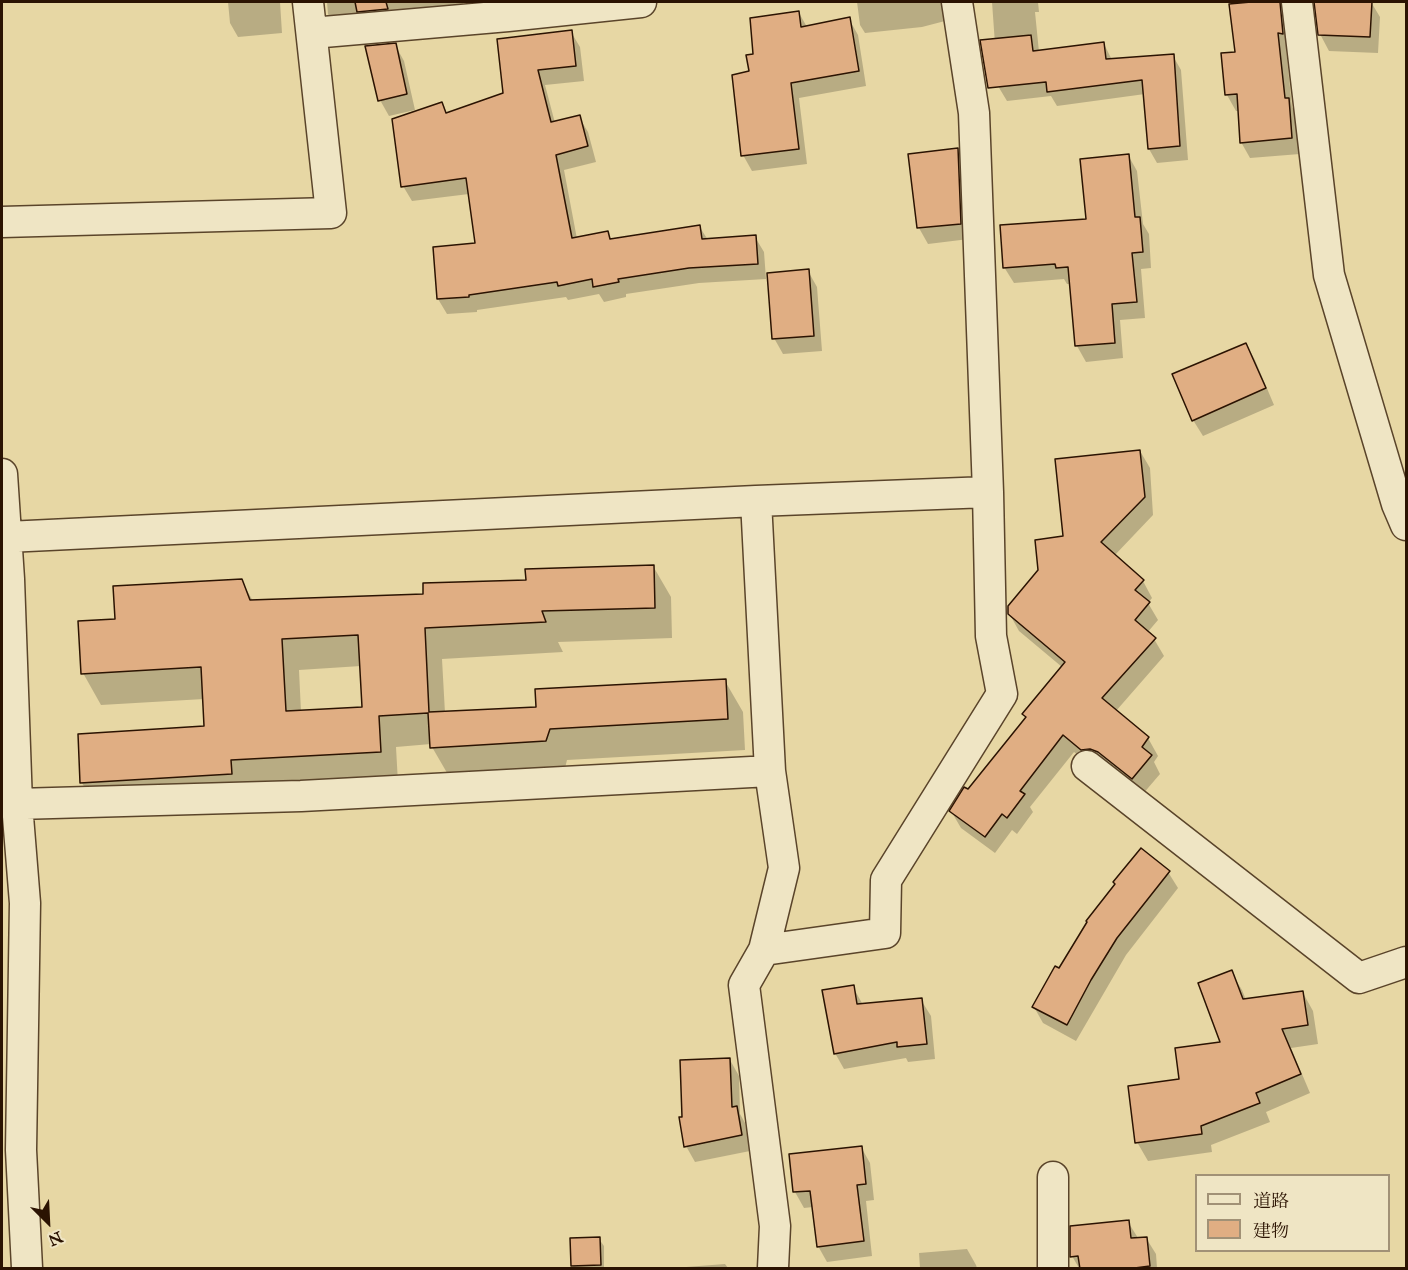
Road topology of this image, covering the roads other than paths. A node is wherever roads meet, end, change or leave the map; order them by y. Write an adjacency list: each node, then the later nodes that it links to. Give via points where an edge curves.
1 (308, 2): 5 (street)
2 (641, 2): 5 (street)
3 (957, 2): 8 (street, via 974,113)
4 (1297, 2): 10 (street, via 1329,275 1397,504)
5 (312, 33): 6 (street, via 331,213)
6 (2, 222)
7 (2, 474): 11 (street)
8 (988, 492): 9 (street); 15 (street, via 991,636 1002,693 886,880 885,933)
9 (756, 501): 11 (street); 13 (street)
10 (1407, 525)
11 (7, 537): 14 (street)
12 (1088, 766): 16 (street, via 1359,978)
13 (770, 771): 14 (street, via 301,796); 15 (street, via 784,868)
14 (17, 804): 18 (street, via 25,903 21,1150)
15 (764, 950): 19 (street, via 744,985 775,1226)
16 (1407, 962)
17 (1053, 1178): 20 (street)
18 (27, 1269)
19 (773, 1269)
20 (1053, 1269)

